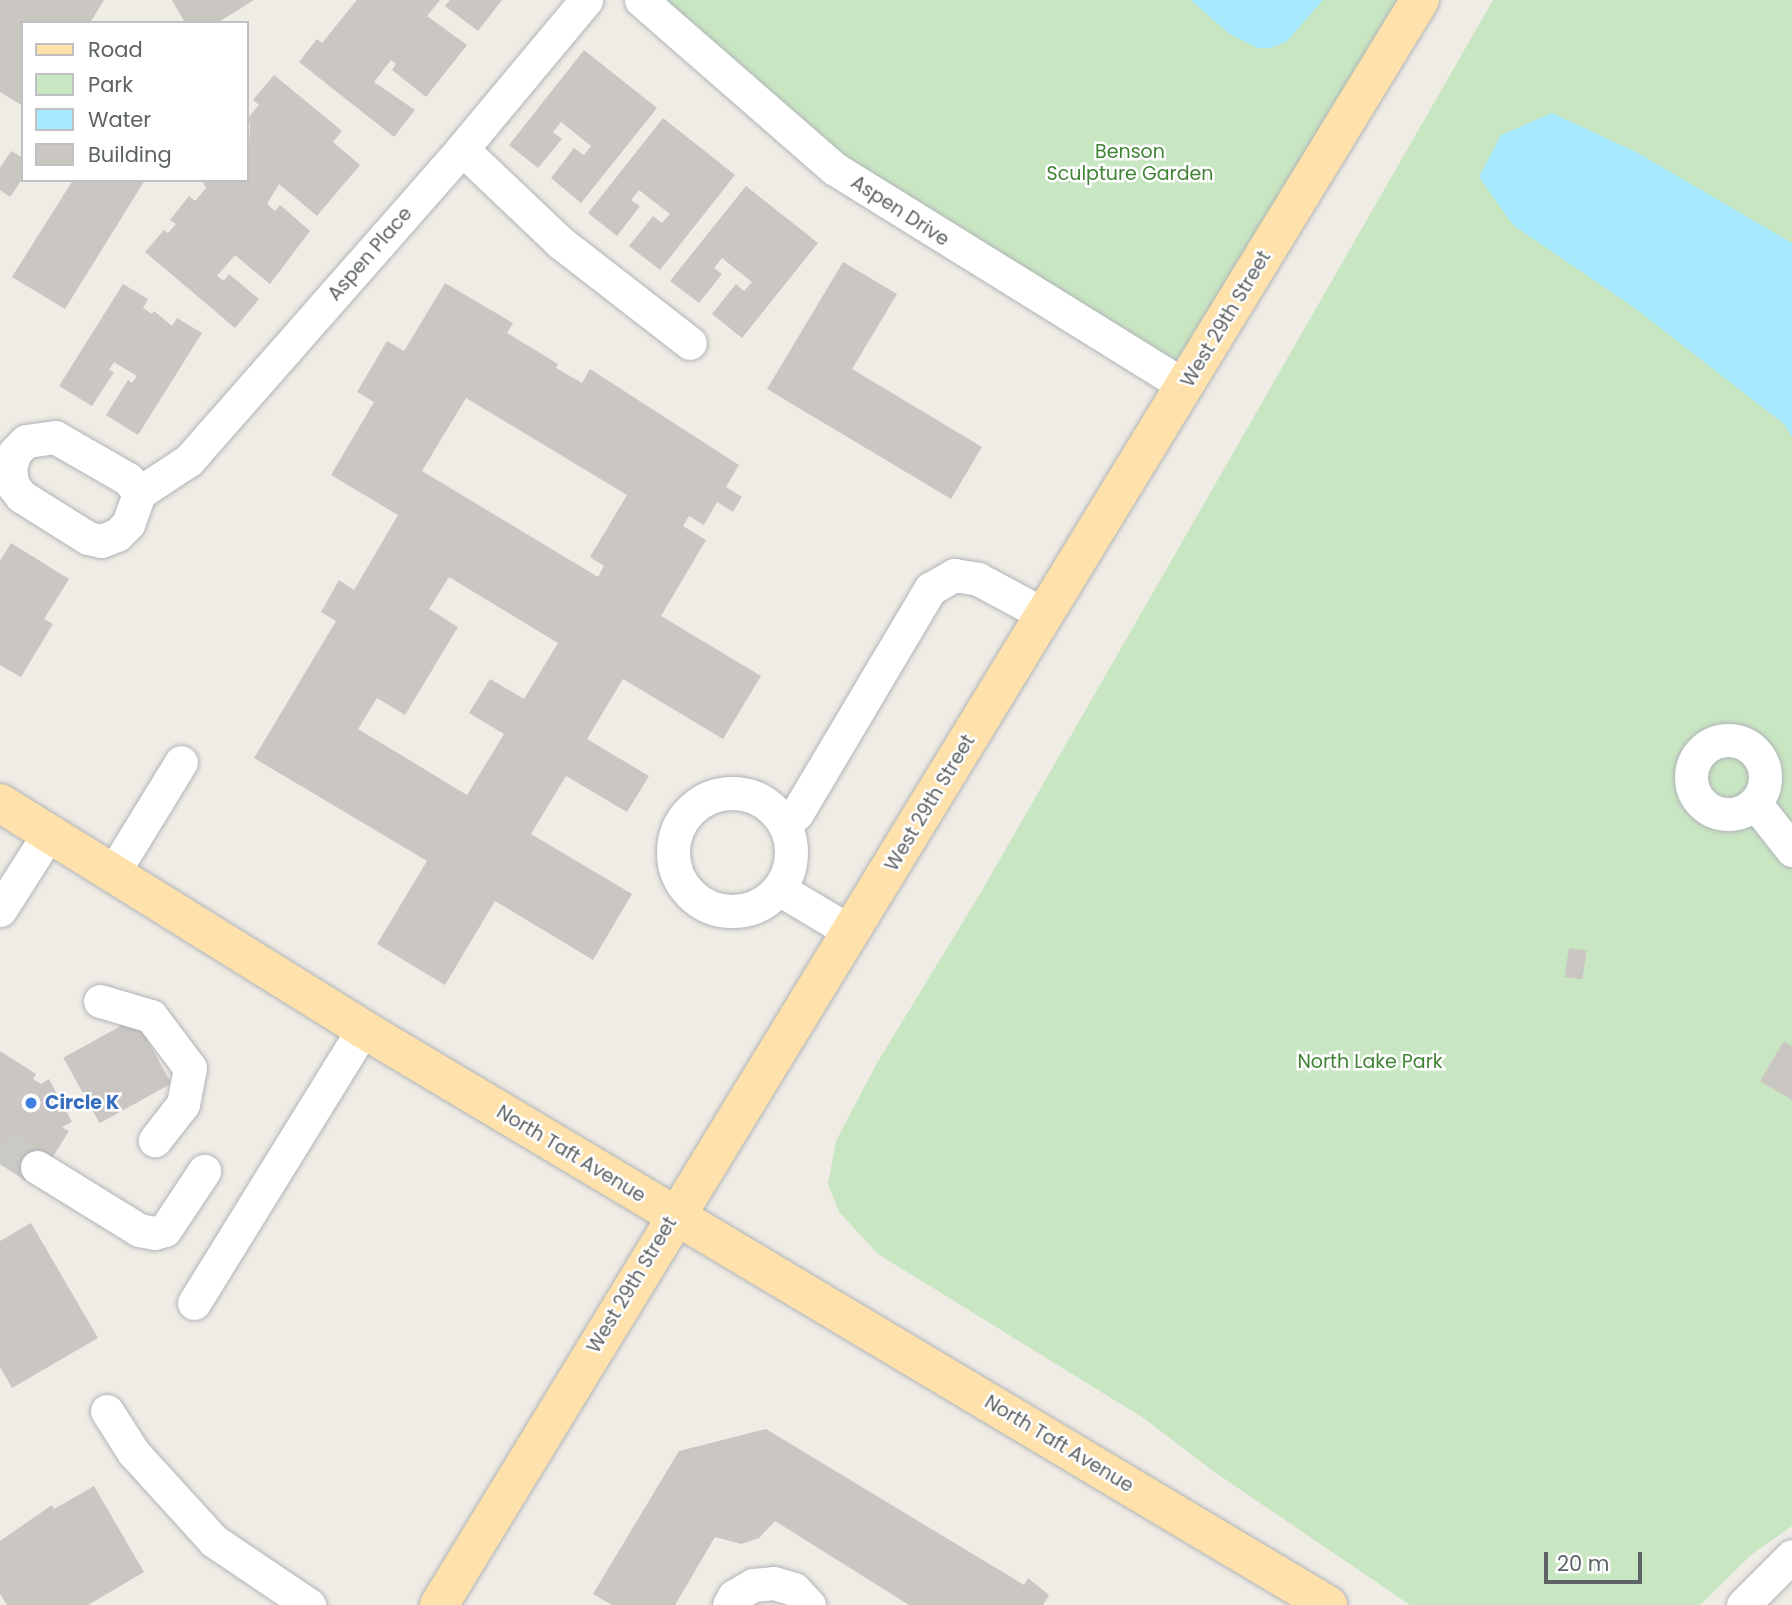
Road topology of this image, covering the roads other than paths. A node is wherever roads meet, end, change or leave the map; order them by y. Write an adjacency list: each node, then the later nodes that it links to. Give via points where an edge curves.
1 (586, 0): 4 (street, Aspen Place)
2 (641, 0): 6 (street, Aspen Drive, via 835,169)
3 (1420, 0): 6 (main road, West 29th Street)
4 (462, 149): 5 (street, via 561,243); 7 (street, Aspen Place, via 189,460)
5 (690, 342)
6 (1185, 386): 8 (main road, West 29th Street)
7 (139, 493)
8 (1045, 614): 12 (street, via 978,579 954,575 930,589 797,813); 18 (main road, West 29th Street)
9 (181, 762): 15 (street)
10 (0, 803): 13 (main road, North Taft Avenue)
11 (1755, 803): 14 (street)
12 (784, 824): 16 (street, via 791,857); 16 (street, via 760,801 728,793 697,805 685,816 673,848 679,880 690,894 719,910 752,908)
13 (49, 833): 15 (main road, North Taft Avenue); 17 (street)
14 (1792, 850)
15 (113, 873): 20 (main road, North Taft Avenue)
16 (779, 889): 18 (street)
17 (0, 910)
18 (851, 932): 24 (main road, West 29th Street)
19 (100, 1001): 21 (street, via 151,1016 190,1068 183,1104)
20 (363, 1029): 24 (main road, North Taft Avenue); 25 (street)
21 (155, 1140)
22 (37, 1167): 23 (street, via 139,1230 154,1233 165,1230)
23 (204, 1171)
24 (675, 1216): 30 (main road, West 29th Street); 33 (main road, North Taft Avenue)
25 (194, 1303)
26 (107, 1411): 28 (street, via 133,1452 175,1502)
27 (1792, 1556): 34 (street)
28 (272, 1596): 29 (street)
29 (309, 1605)
30 (439, 1605)
31 (729, 1605): 32 (street, via 734,1596 753,1585 774,1583 794,1589)
32 (809, 1605)
33 (1328, 1605)
34 (1742, 1605)

